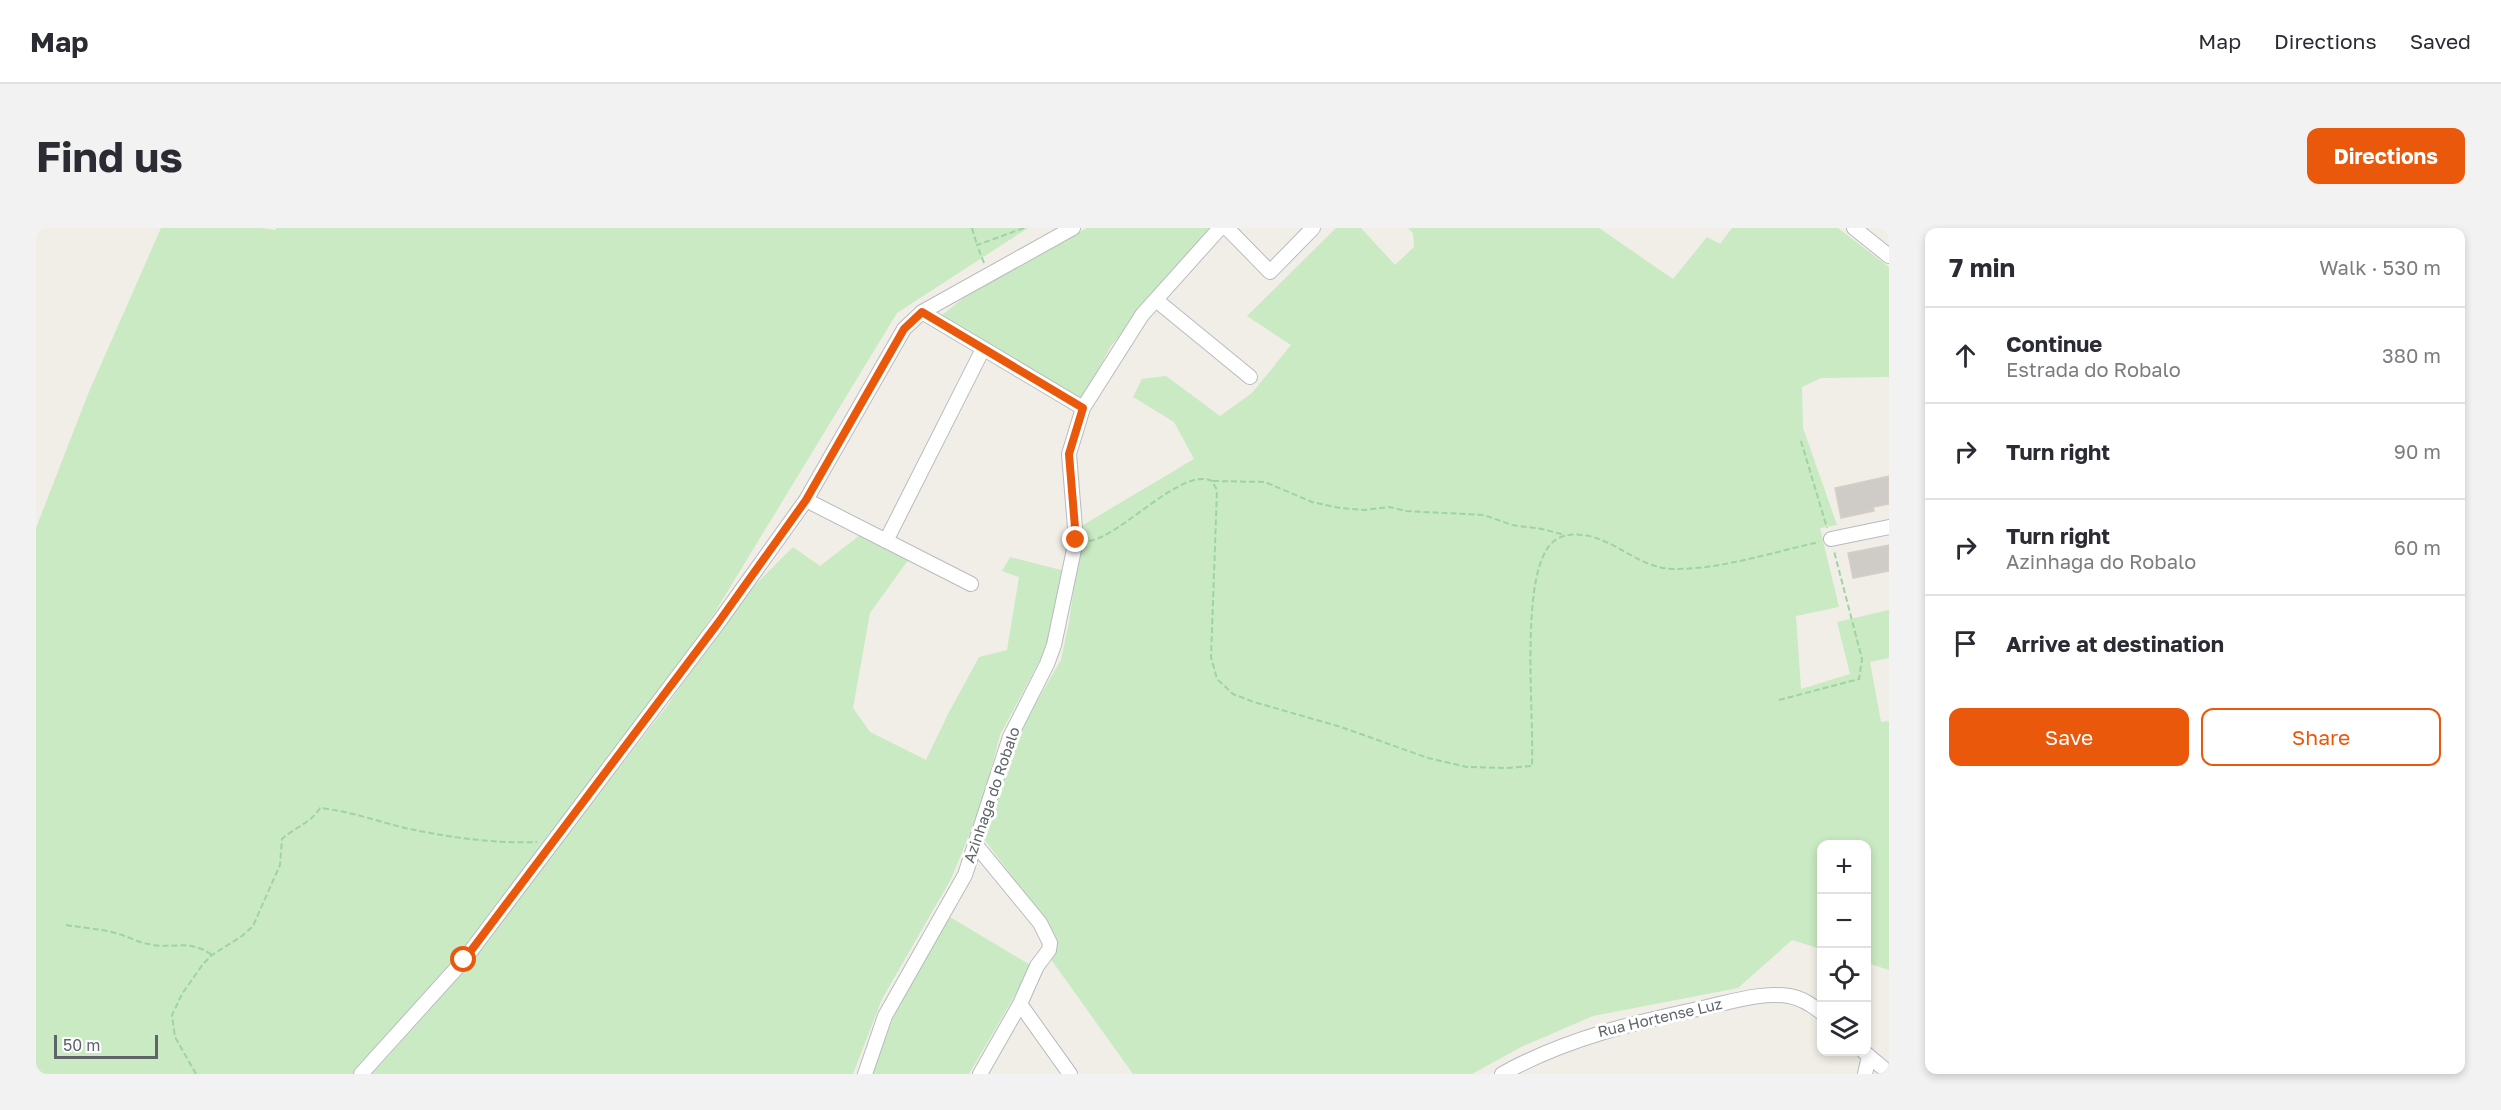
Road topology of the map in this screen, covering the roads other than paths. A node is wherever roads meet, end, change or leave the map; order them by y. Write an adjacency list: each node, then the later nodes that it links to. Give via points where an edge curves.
1 (1074, 228): 8 (street)
2 (1220, 228): 7 (street, Azinhaga do Robalo)
3 (1227, 228): 4 (street, via 1270,272)
4 (1313, 228)
5 (1854, 228): 6 (street)
6 (1889, 256)
7 (1156, 300): 10 (street); 11 (street, Azinhaga do Robalo, via 1142,315)
8 (922, 312): 9 (street); 12 (street, via 904,329)
9 (982, 349): 11 (street); 15 (street)
10 (1250, 377)
11 (1083, 408): 17 (street, Azinhaga do Robalo, via 1069,454 1076,540 1051,655 1010,737)
12 (806, 500): 15 (street); 23 (street, via 464,960)
13 (1889, 527): 14 (street)
14 (1830, 539)
15 (886, 541): 16 (street)
16 (971, 584)
17 (976, 844): 18 (street, via 1040,923 1050,943); 24 (street, Azinhaga do Robalo, via 965,875 885,1016)
18 (1020, 1004): 25 (street); 26 (street)
19 (1817, 1010): 27 (street, Rua Hortense Luz, via 1790,996 1752,998 1585,1036)
20 (1867, 1056): 28 (street)
21 (1869, 1056): 22 (street)
22 (1889, 1073)
23 (361, 1074)
24 (865, 1074)
25 (980, 1074)
26 (1070, 1074)
27 (1502, 1074)
28 (1865, 1074)

